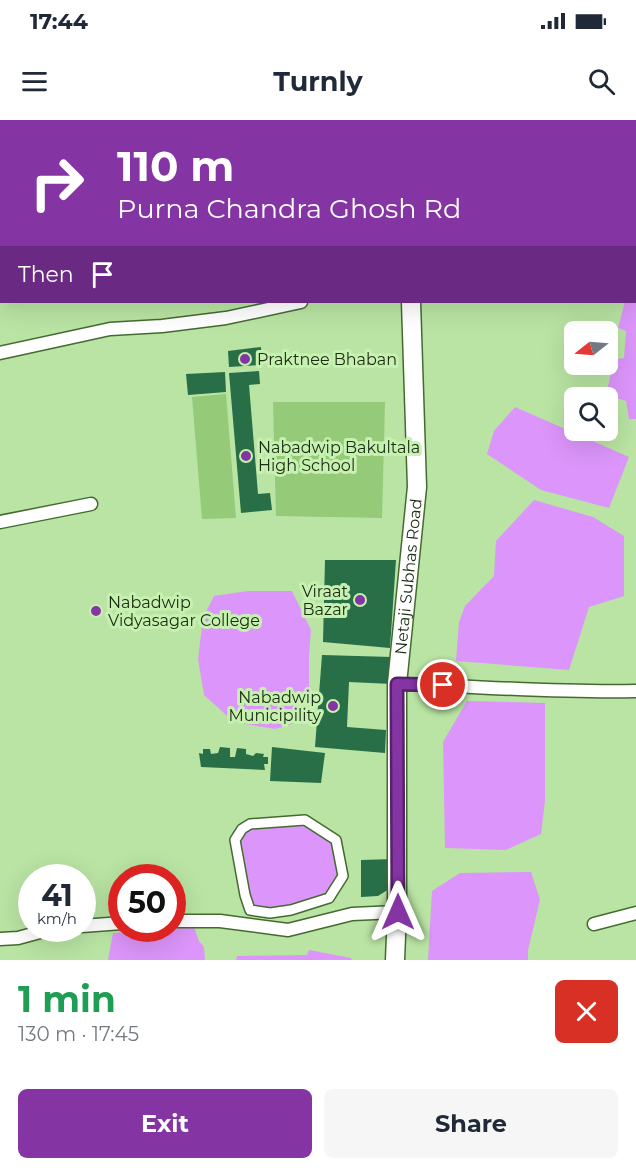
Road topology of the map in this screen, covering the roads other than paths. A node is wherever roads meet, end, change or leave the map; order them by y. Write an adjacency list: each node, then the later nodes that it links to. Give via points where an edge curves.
1 (296, 303): 3 (street, via 226,318 110,329)
2 (411, 303): 6 (main road, Netaji Subhas Road, via 417,487)
3 (0, 353)
4 (91, 504): 5 (street)
5 (0, 522)
6 (397, 684): 7 (street); 9 (main road, Netaji Subhas Road)
7 (636, 692)
8 (291, 910): 8 (street, via 329,898 343,876 336,840 305,820 250,824 235,840 250,910); 13 (street)
9 (398, 912): 13 (street, via 352,914); 16 (main road, Netaji Subhas Road)
10 (636, 913): 12 (street)
11 (186, 921): 13 (street, via 288,930)
12 (594, 924)
13 (301, 927)
14 (18, 938): 15 (street)
15 (0, 939)
16 (395, 960)

